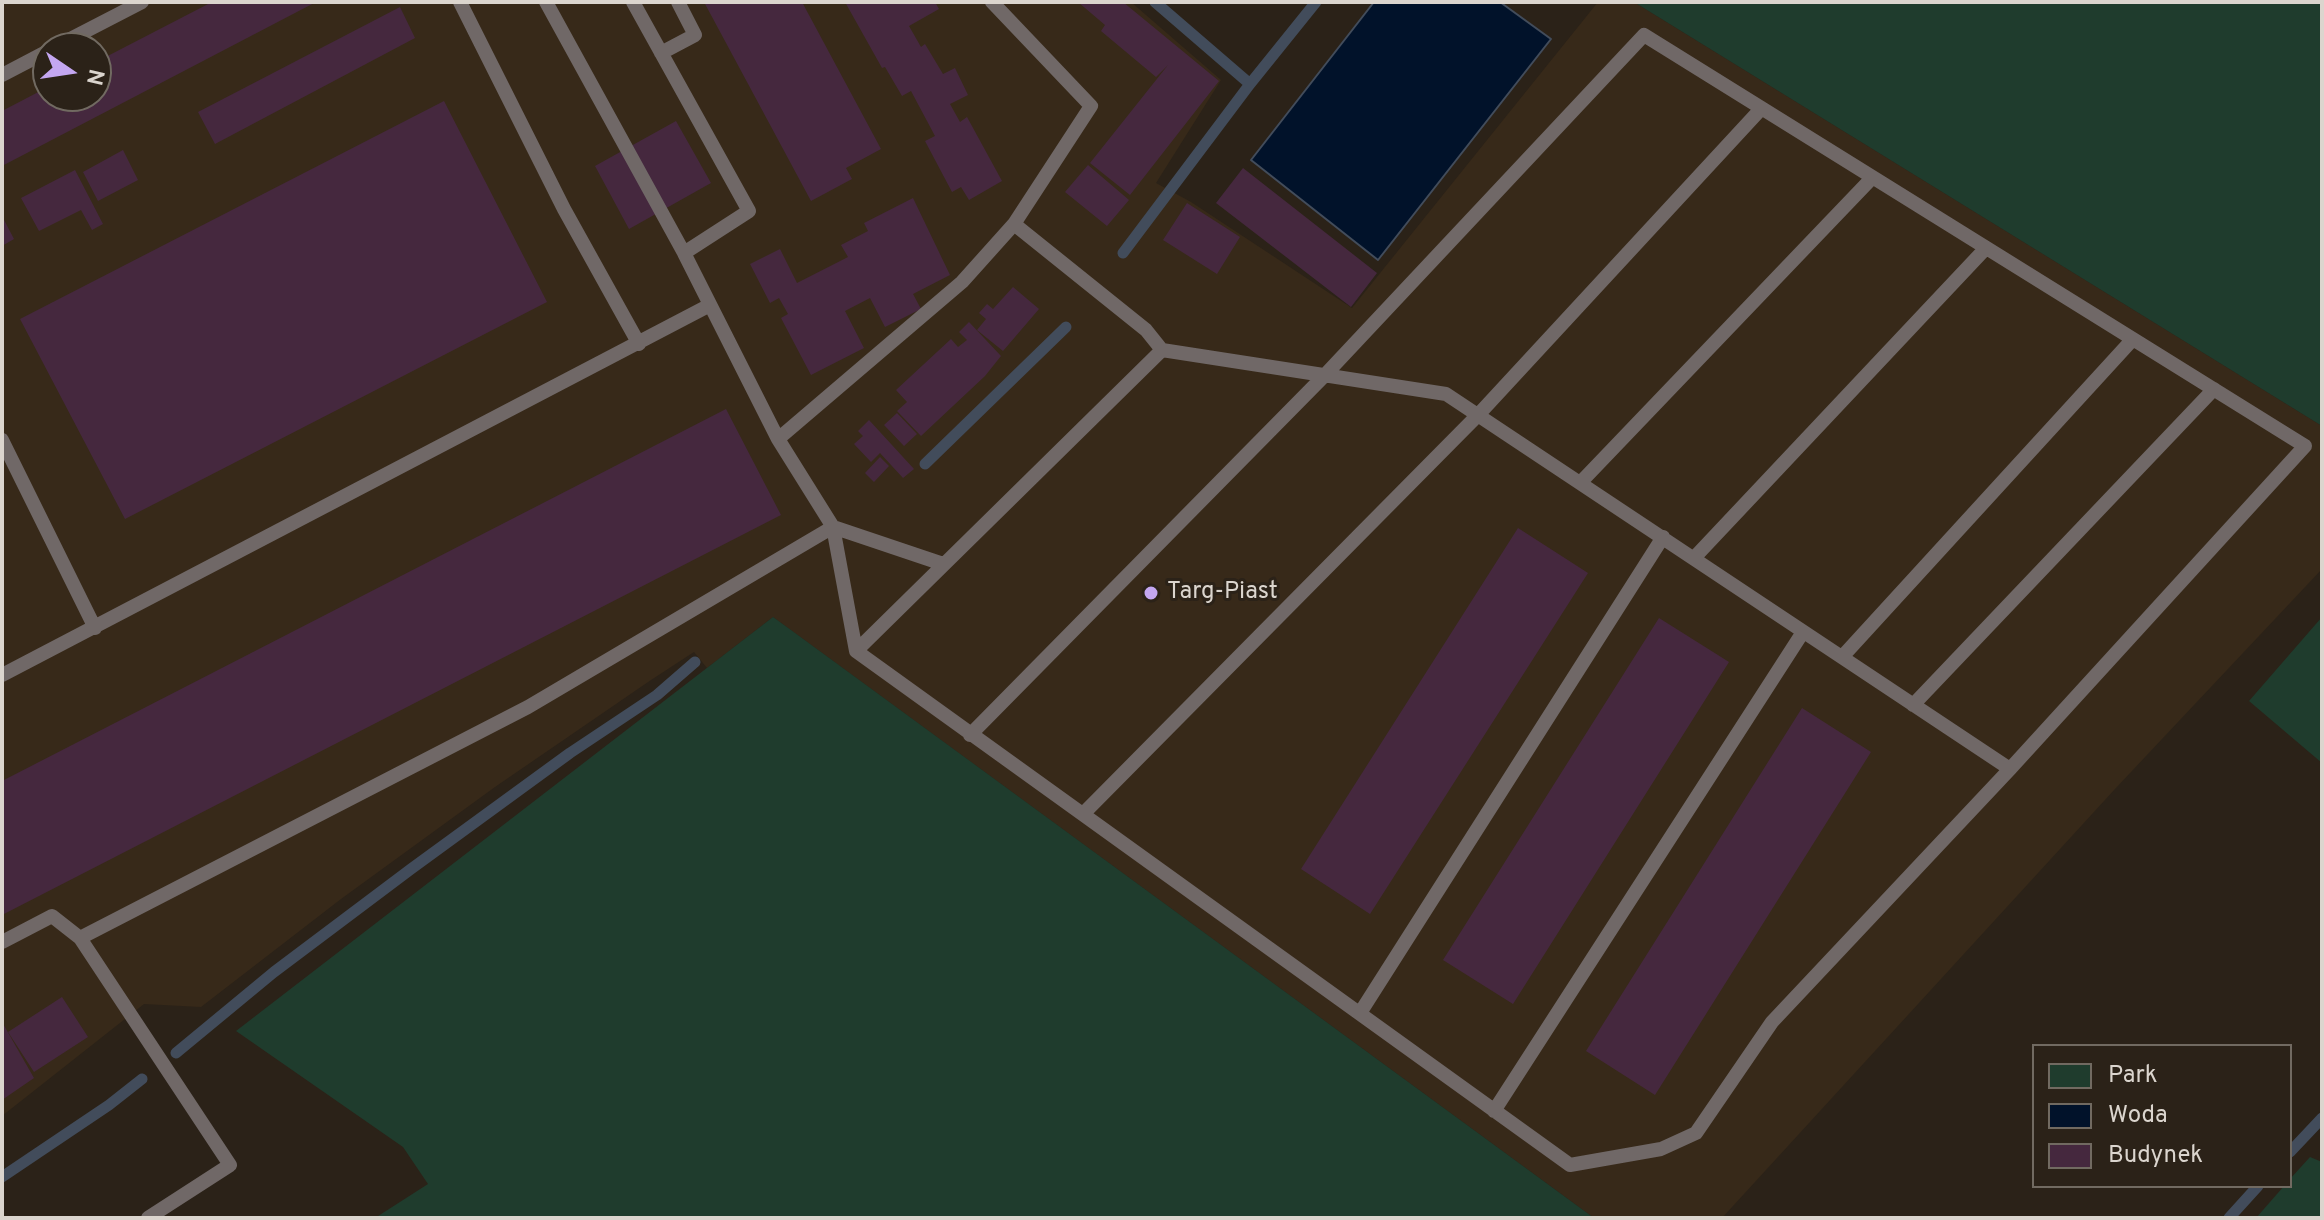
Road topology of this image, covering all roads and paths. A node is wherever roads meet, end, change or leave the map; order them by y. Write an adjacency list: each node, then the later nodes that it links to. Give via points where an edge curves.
1 (142, 2): 7 (lane)
2 (460, 2): 18 (lane)
3 (546, 2): 15 (lane)
4 (633, 2): 8 (lane)
5 (678, 2): 8 (lane, via 695,35)
6 (992, 2): 13 (lane, via 1091,106)
7 (84, 32)
8 (661, 53): 15 (lane, via 749,211)
9 (32, 59): 10 (lane)
10 (2, 75)
11 (1760, 110): 12 (lane); 20 (lane, via 1644,35); 22 (lane)
12 (1872, 178): 14 (lane); 25 (lane)
13 (1014, 224): 19 (lane, via 1146,330); 23 (lane, via 962,282)
14 (1986, 248): 17 (lane); 28 (lane)
15 (684, 253): 16 (lane)
16 (710, 305): 18 (lane); 23 (lane)
17 (2133, 339): 21 (lane); 33 (lane)
18 (639, 344): 30 (lane)
19 (1162, 350): 20 (lane); 29 (lane)
20 (1324, 376): 22 (lane, via 1446,394); 36 (lane)
21 (2214, 389): 35 (lane); 37 (lane, via 2305,446)
22 (1478, 415): 25 (lane); 38 (lane)
23 (778, 439): 26 (lane)
24 (2, 440): 30 (lane)
25 (1580, 483): 27 (lane)
26 (833, 527): 29 (lane); 32 (lane); 39 (lane, via 528,707)
27 (1663, 537): 28 (lane); 41 (lane)
28 (1694, 558): 31 (lane)
29 (943, 564): 32 (lane)
30 (95, 628): 34 (lane)
31 (1803, 632): 33 (lane); 42 (lane)
32 (856, 651): 36 (lane)
33 (1842, 657): 35 (lane)
34 (2, 675)
35 (1913, 705): 37 (lane)
36 (970, 735): 38 (lane)
37 (2010, 769): 42 (lane, via 1772,1022 1696,1133 1661,1149 1570,1165)
38 (1083, 814): 41 (lane)
39 (80, 938): 40 (lane, via 52,916); 43 (lane, via 230,1165)
40 (2, 942)
41 (1360, 1013): 42 (lane)
42 (1494, 1111)
43 (148, 1218)

